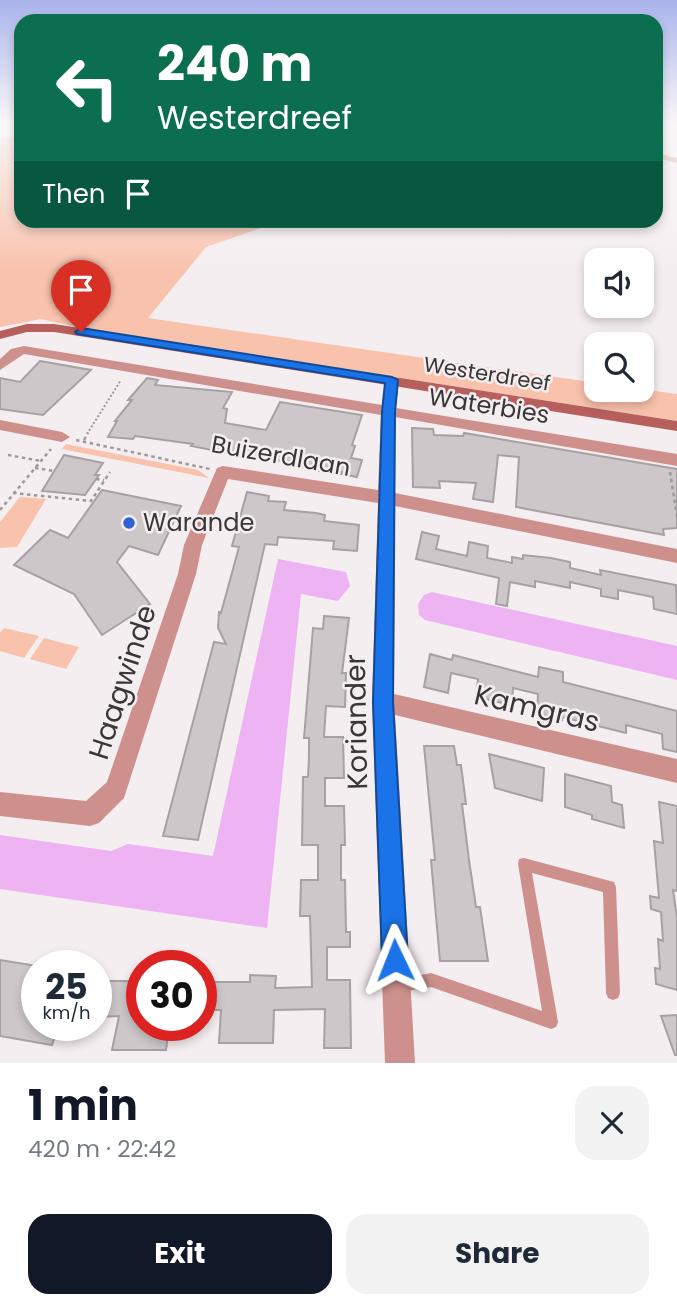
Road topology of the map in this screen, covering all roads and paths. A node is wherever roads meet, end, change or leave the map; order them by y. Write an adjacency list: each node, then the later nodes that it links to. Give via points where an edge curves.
1 (0, 335): 4 (street, Westerdreef, via 54,328)
2 (0, 366): 3 (street, Waterbies, via 23,350)
3 (128, 368): 5 (street, Waterbies); 9 (path)
4 (392, 380): 5 (street, Koriander); 7 (street, Westerdreef)
5 (388, 412): 11 (street, Waterbies); 20 (street, Koriander)
6 (0, 425): 8 (street)
7 (677, 426)
8 (62, 436): 9 (path, Buizerdlaan); 12 (path)
9 (83, 441): 16 (path, Buizerdlaan)
10 (8, 455): 12 (path)
11 (672, 459): 22 (path)
12 (41, 461): 13 (path)
13 (35, 468): 14 (path); 19 (path)
14 (54, 471)
15 (110, 472): 18 (path)
16 (223, 472): 20 (street, Buizerdlaan); 26 (street, Haagwinde, via 193,545 116,790 90,814)
17 (96, 479): 18 (path)
18 (104, 480): 19 (path, via 91,501)
19 (13, 493): 21 (path)
20 (387, 498): 23 (street, Buizerdlaan); 24 (street, Koriander)
21 (0, 510)
22 (677, 516)
23 (677, 556)
24 (383, 702): 25 (street, Kamgras); 27 (street, Koriander)
25 (677, 771)
26 (0, 804)
27 (396, 986): 28 (lane, via 431,980 551,1022 524,864 609,887); 29 (street, Koriander)
28 (613, 993)
29 (400, 1063)

